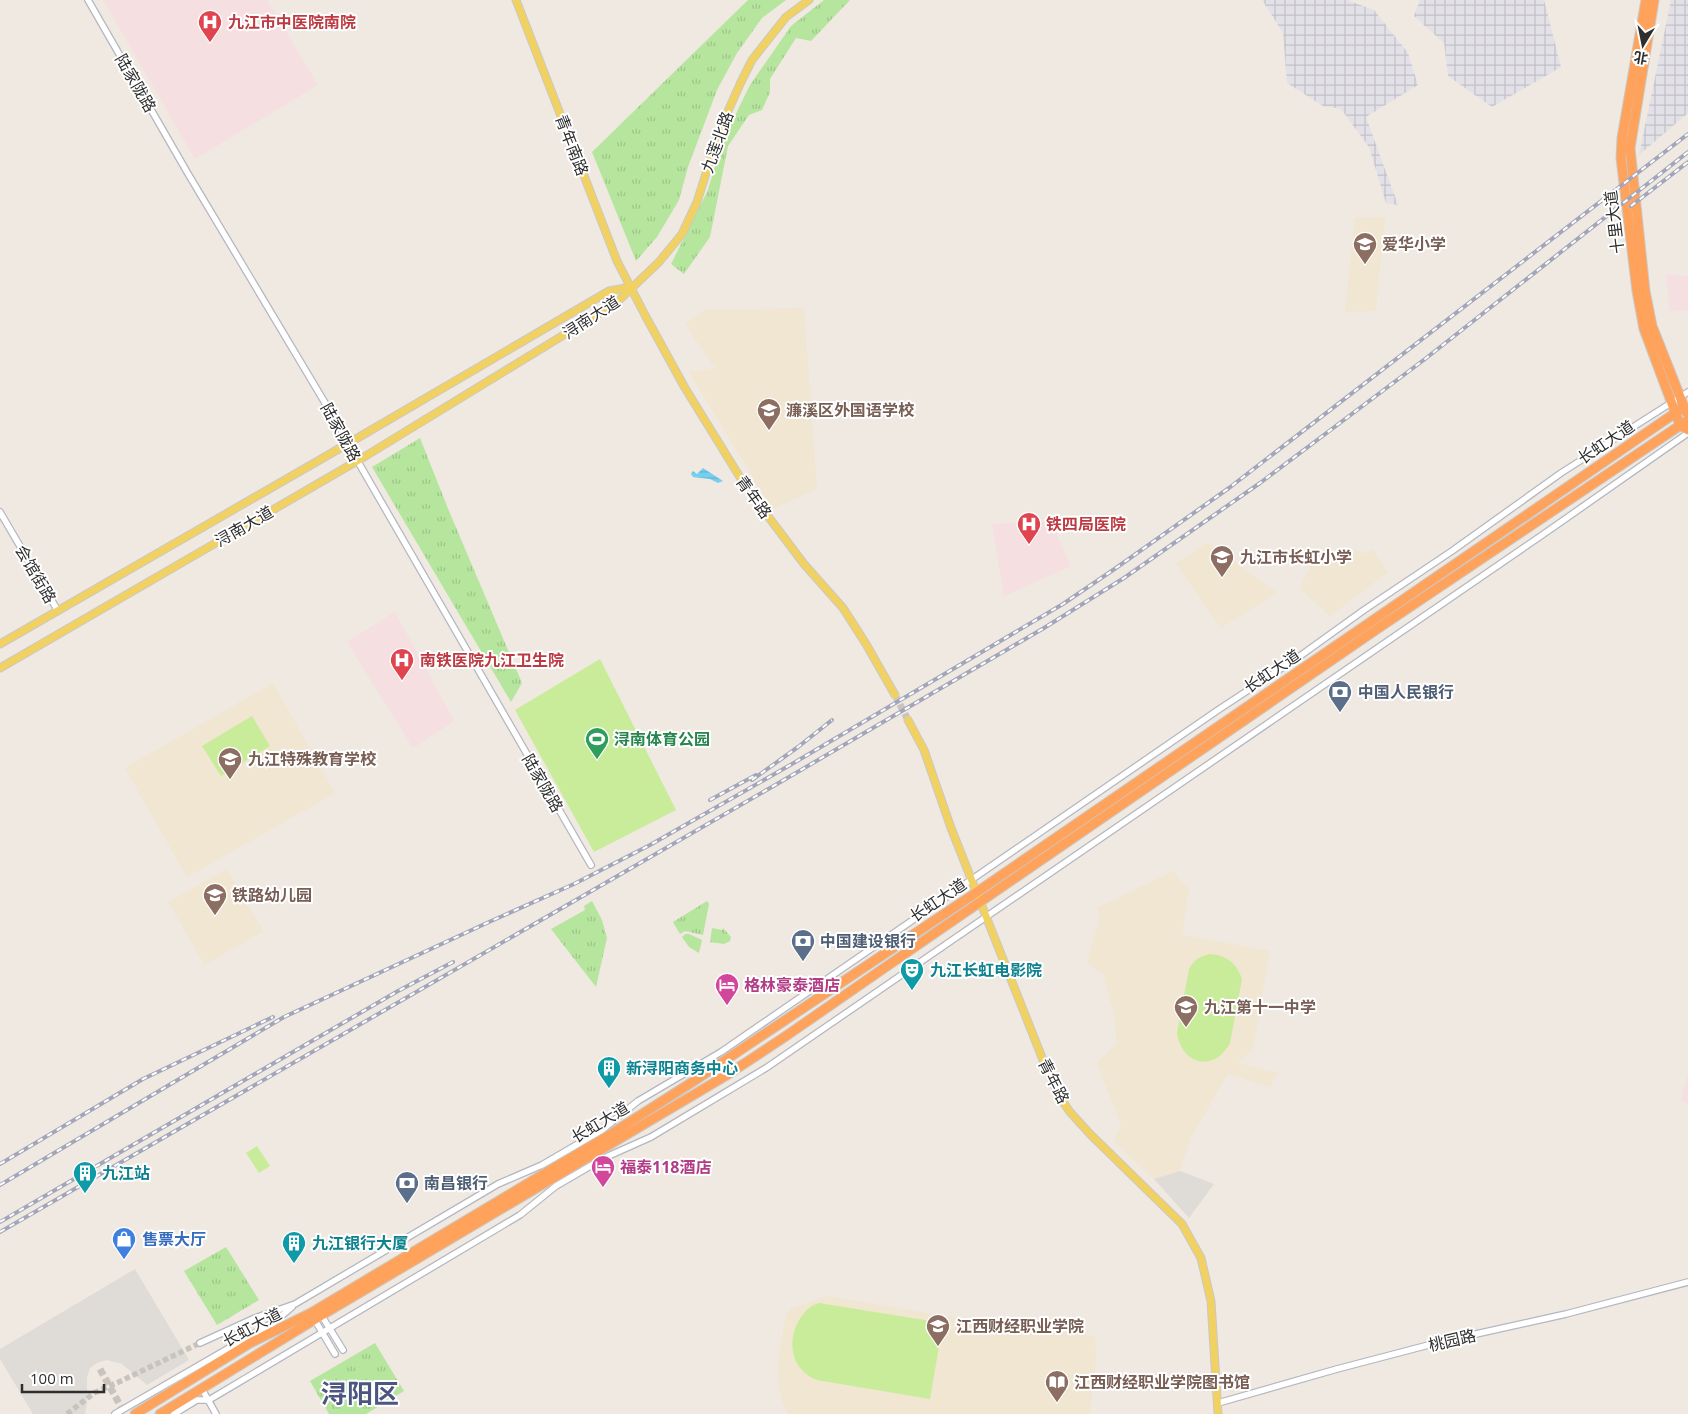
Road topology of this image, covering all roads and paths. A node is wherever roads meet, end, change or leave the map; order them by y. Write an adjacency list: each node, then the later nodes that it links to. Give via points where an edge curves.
1 (88, 0): 12 (street, 陆家陇路)
2 (516, 0): 6 (main road, 青年南路, via 617,261)
3 (809, 0): 6 (main road, 九莲北路, via 786,17 752,60 720,129 697,202 682,234)
4 (1646, 0): 8 (highway, 十里大道, via 1621,158 1644,329)
5 (1654, 0): 7 (highway, 十里大道, via 1630,148 1652,326)
6 (632, 287): 12 (main road, 浔南大道, via 609,291); 13 (main road, 浔南大道, via 616,303); 18 (main road, 青年路, via 685,388 746,487 804,564 843,608)
7 (1684, 395): 8 (street); 9 (highway, 十里大道)
8 (1672, 403): 10 (highway, 十里大道); 21 (street, via 1561,473)
9 (1686, 406): 10 (highway, 长虹大道); 11 (highway, 十里大道)
10 (1676, 413): 11 (highway, 十里大道); 22 (highway, 长虹大道)
11 (1686, 425): 23 (highway, 长虹大道, via 1385,624); 24 (street, via 1515,554)
12 (349, 443): 13 (street, 陆家陇路); 15 (main road, 浔南大道)
13 (357, 460): 17 (main road, 浔南大道); 20 (street, 陆家陇路)
14 (0, 512): 15 (street, 会馆街路)
15 (58, 610): 16 (main road, 浔南大道)
16 (0, 644)
17 (0, 668)
18 (894, 695)
19 (908, 720): 21 (main road, 青年路, via 924,750)
20 (591, 866)
21 (972, 880): 22 (main road, 青年路); 26 (street, via 721,1052 638,1101 602,1130 542,1165 498,1184)
22 (977, 892): 23 (main road, 青年路); 27 (highway, 长虹大道, via 694,1081)
23 (980, 901): 24 (main road, 青年路); 27 (highway, 长虹大道, via 727,1075)
24 (986, 916): 29 (street, via 766,1068 651,1137 604,1158 556,1186 520,1215); 37 (main road, 青年路, via 1059,1096 1090,1134 1182,1224 1201,1258 1211,1301)
25 (1688, 1282): 37 (street, 桃园路, via 1566,1314 1430,1344)
26 (295, 1304): 28 (street); 31 (street)
27 (316, 1314): 29 (street); 30 (street); 32 (highway, 长虹大道); 35 (highway, 长虹大道)
28 (274, 1322): 32 (street); 38 (street)
29 (330, 1328): 30 (street); 33 (street)
30 (322, 1332): 34 (street); 36 (street)
31 (200, 1343)
32 (250, 1343): 39 (highway, 长虹大道)
33 (343, 1350)
34 (335, 1354)
35 (202, 1389): 36 (street); 40 (highway, 长虹大道)
36 (208, 1400): 41 (street, via 197,1400); 42 (street)
37 (1218, 1403): 43 (main road, 青年路)
38 (115, 1414)
39 (135, 1414)
40 (160, 1414)
41 (174, 1414)
42 (216, 1414)
43 (1218, 1414)

